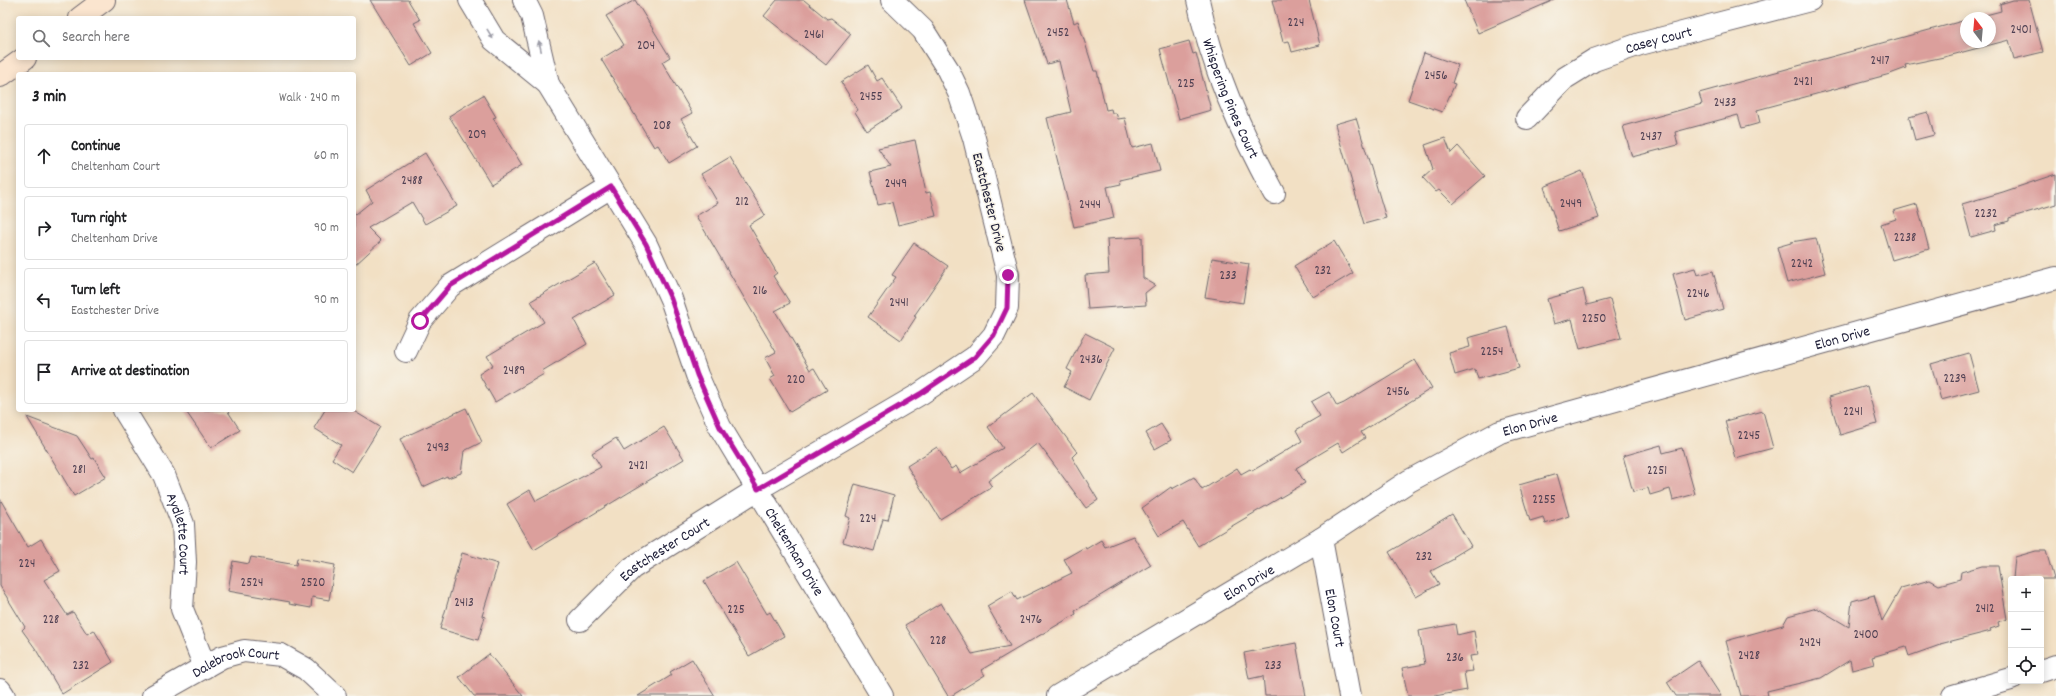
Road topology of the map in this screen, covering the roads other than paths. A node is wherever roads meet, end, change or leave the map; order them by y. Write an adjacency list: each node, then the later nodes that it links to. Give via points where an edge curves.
1 (104, 0): 7 (street)
2 (470, 0): 10 (street, Cheltenham Drive, one-way to 10, via 494,40)
3 (524, 0): 10 (street, Cheltenham Drive, one-way to 3, via 532,16)
4 (892, 0): 17 (street, Eastchester Drive, via 923,30 960,93 974,138 1008,275 1007,308 994,335 975,357 920,394)
5 (1198, 0): 13 (street, Whispering Pines Court, via 1205,35 1215,64 1250,148)
6 (1810, 0): 11 (street, Casey Court, via 1640,44 1594,60 1565,78)
7 (83, 16)
8 (22, 60): 9 (street)
9 (0, 76)
10 (548, 84): 12 (street, Cheltenham Drive)
11 (1527, 118)
12 (611, 187): 15 (street, via 450,286 420,321); 17 (street, Cheltenham Drive, via 646,244 668,292 697,375 720,427)
13 (1274, 193)
14 (2056, 278): 18 (street, Elon Drive, via 1500,432 1409,481)
15 (406, 351)
16 (125, 412): 21 (street, Aydlette Court, via 164,475 183,524 186,562 182,609)
17 (758, 489): 19 (street, Eastchester Court, via 632,568); 28 (street, Cheltenham Drive)
18 (1321, 539): 29 (street, Elon Drive); 30 (street, Elon Court)
19 (580, 620)
20 (2056, 666): 22 (street)
21 (205, 667): 26 (street, Dalebrook Court); 27 (street, Dalebrook Court, via 244,651 281,656 306,669)
22 (2044, 670)
23 (2008, 680): 31 (street)
24 (0, 690): 25 (street)
25 (4, 696)
26 (153, 696)
27 (335, 696)
28 (882, 696)
29 (1058, 696)
30 (1350, 696)
31 (1953, 696)

